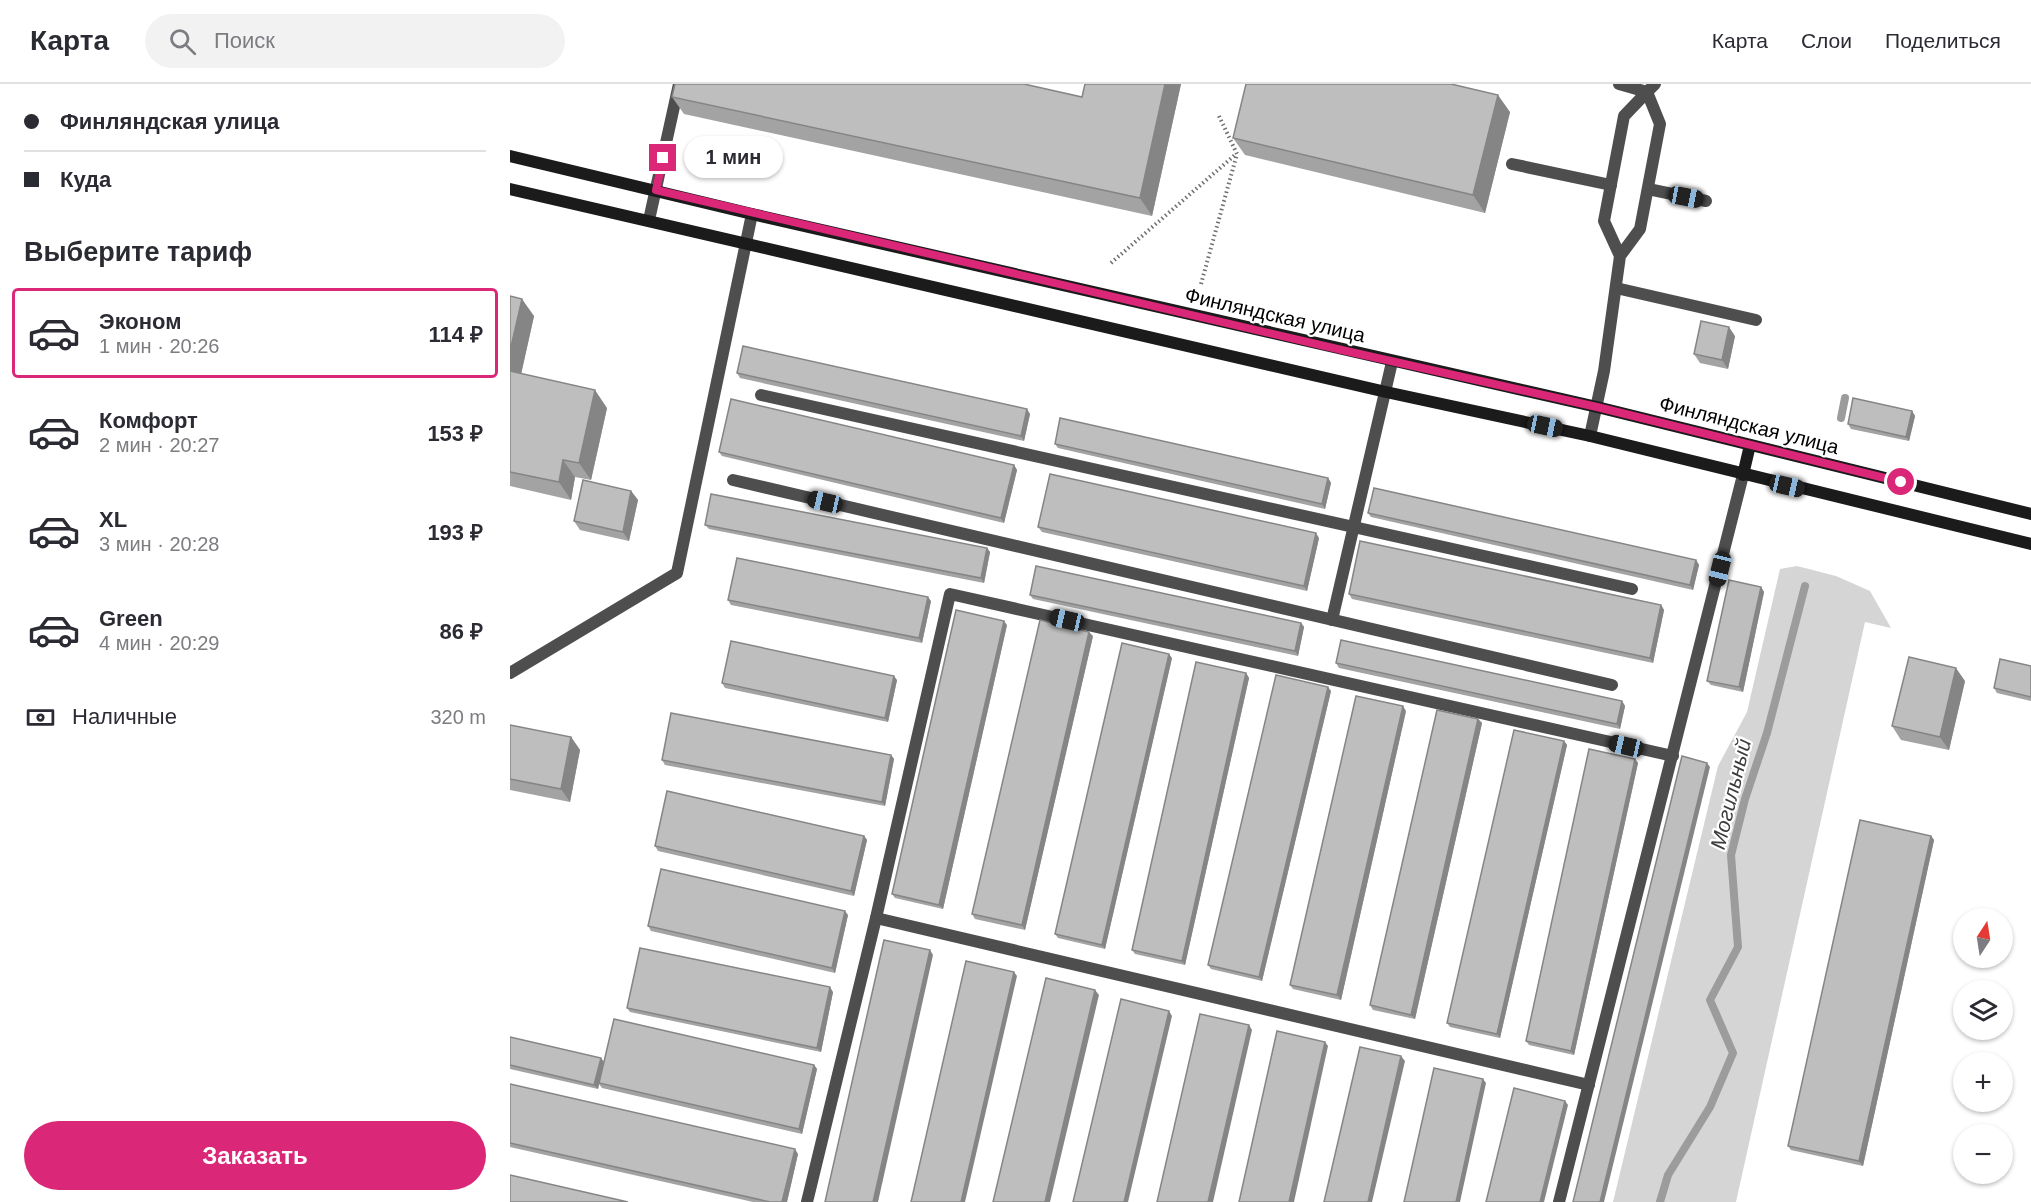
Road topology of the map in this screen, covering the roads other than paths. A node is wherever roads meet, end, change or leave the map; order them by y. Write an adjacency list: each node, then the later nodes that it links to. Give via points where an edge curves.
1 (679, 84): 9 (lane)
2 (1619, 84): 3 (lane)
3 (1651, 88): 6 (lane, via 1624,116); 8 (lane, via 1660,124)
4 (510, 156): 9 (street, Финляндская улица)
5 (1512, 164): 6 (lane)
6 (1611, 184): 14 (lane, via 1604,221)
7 (510, 189): 12 (street)
8 (1648, 189): 10 (lane); 14 (lane, via 1640,230)
9 (656, 190): 11 (street, Финляндская улица); 12 (lane)
10 (1706, 201)
11 (752, 214): 13 (lane); 17 (street, Финляндская улица)
12 (649, 220): 13 (street)
13 (745, 242): 18 (street); 30 (lane, via 677,573)
14 (1620, 256): 15 (lane)
15 (1616, 288): 16 (lane); 20 (lane)
16 (1756, 320)
17 (1392, 362): 18 (lane); 20 (street, Финляндская улица)
18 (1386, 392): 21 (street); 26 (lane)
19 (761, 395): 26 (lane)
20 (1597, 407): 21 (lane); 22 (street, Финляндская улица)
21 (1590, 436): 23 (street)
22 (1750, 445): 23 (street); 25 (street, Финляндская улица)
23 (1743, 475): 27 (street); 32 (lane)
24 (733, 480): 29 (lane)
25 (2031, 514)
26 (1354, 528): 28 (lane); 29 (lane)
27 (2031, 544)
28 (1632, 589)
29 (1332, 620): 31 (lane)
30 (510, 674)
31 (1612, 685)
32 (1673, 756): 33 (lane, via 950,594); 34 (lane)
33 (876, 918): 34 (lane); 35 (lane)
34 (1589, 1084): 36 (lane)
35 (807, 1202)
36 (1560, 1202)

